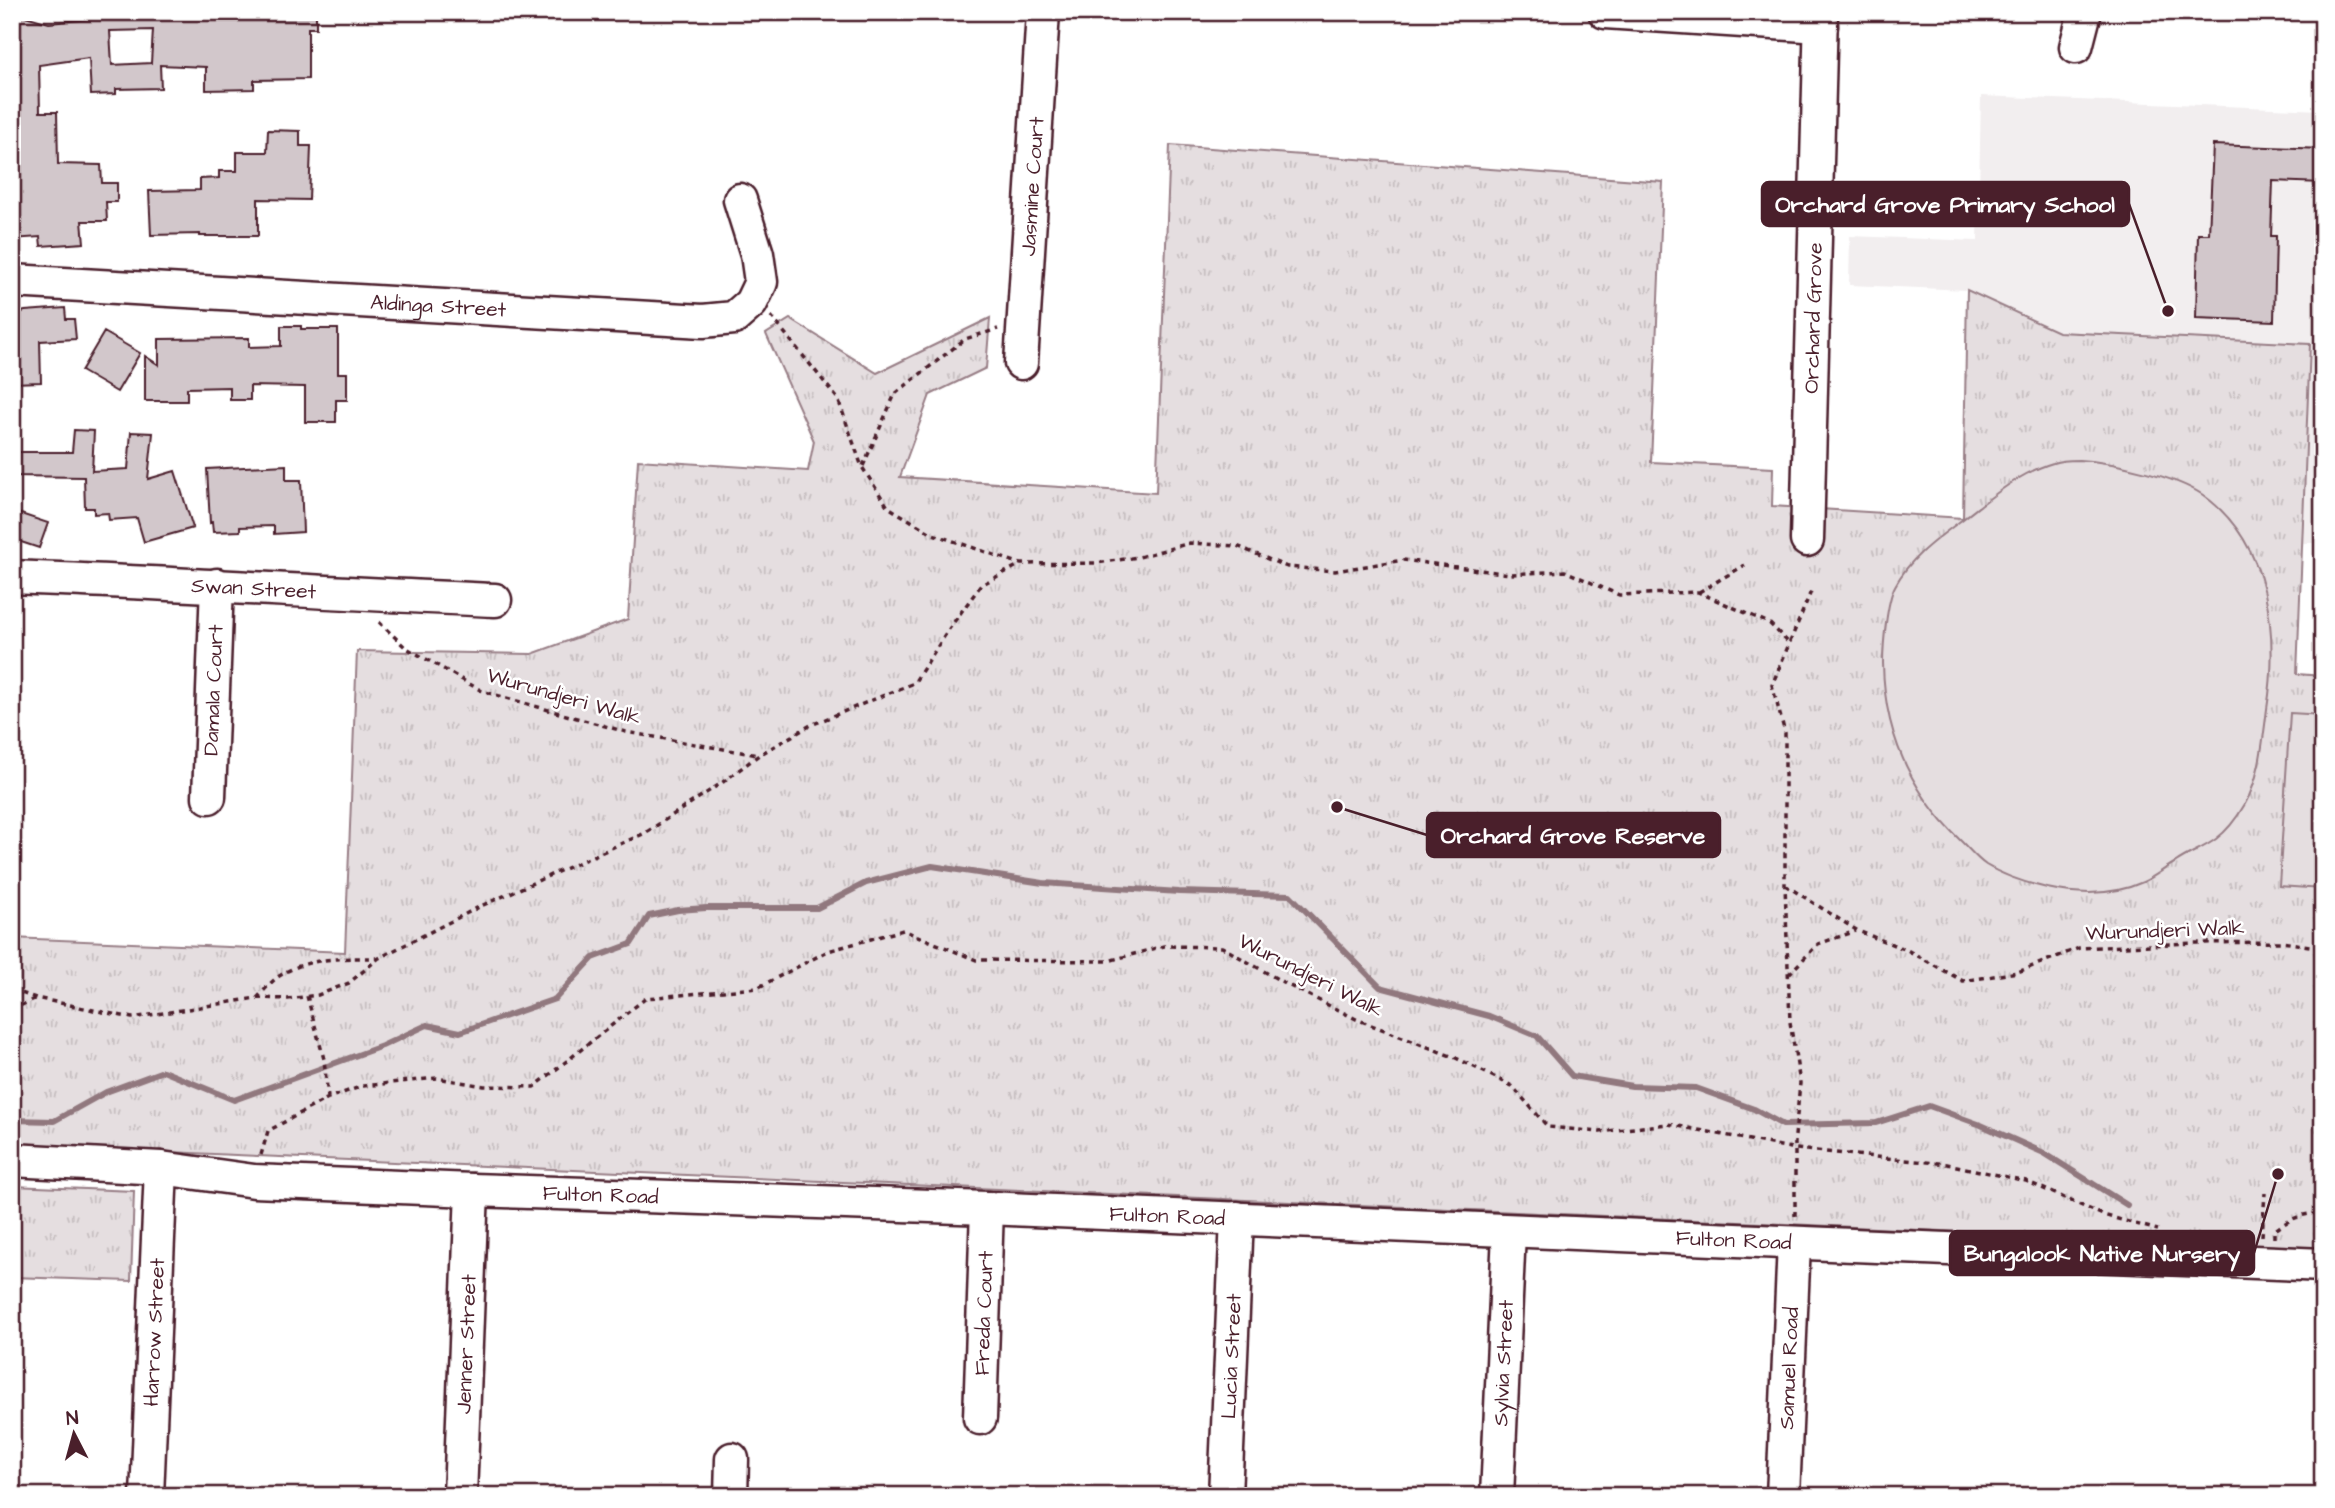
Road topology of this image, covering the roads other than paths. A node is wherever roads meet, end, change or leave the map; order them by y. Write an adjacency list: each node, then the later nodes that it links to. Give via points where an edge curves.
1 (1043, 12): 8 (street, Jasmine Court)
2 (1605, 12): 4 (street)
3 (2085, 12): 5 (street)
4 (1821, 19): 9 (street, Orchard Grove)
5 (2076, 47)
6 (740, 200): 7 (street, Aldinga Street, via 761,282 751,303 734,318 703,321)
7 (12, 281)
8 (1021, 363)
9 (1807, 540)
10 (12, 577): 11 (street, Swan Street)
11 (216, 585): 12 (street, Swan Street); 13 (street, Damala Court)
12 (495, 600)
13 (209, 797)
14 (12, 1160): 15 (street, Fulton Road)
15 (161, 1168): 16 (street, Fulton Road, via 254,1181); 24 (street, Harrow Street)
16 (472, 1191): 17 (street, Fulton Road); 25 (street, Jenner Street)
17 (987, 1208): 18 (street, Fulton Road); 22 (street, Freda Court)
18 (1237, 1218): 19 (street, Fulton Road); 27 (street, Lucia Street)
19 (1509, 1232): 20 (street, Fulton Road); 28 (street, Sylvia Street)
20 (1794, 1243): 21 (street, Fulton Road); 29 (street, Samuel Road)
21 (2323, 1265)
22 (980, 1418)
23 (732, 1459): 26 (street)
24 (147, 1496)
25 (460, 1496)
26 (731, 1496)
27 (1226, 1496)
28 (1497, 1496)
29 (1783, 1496)

